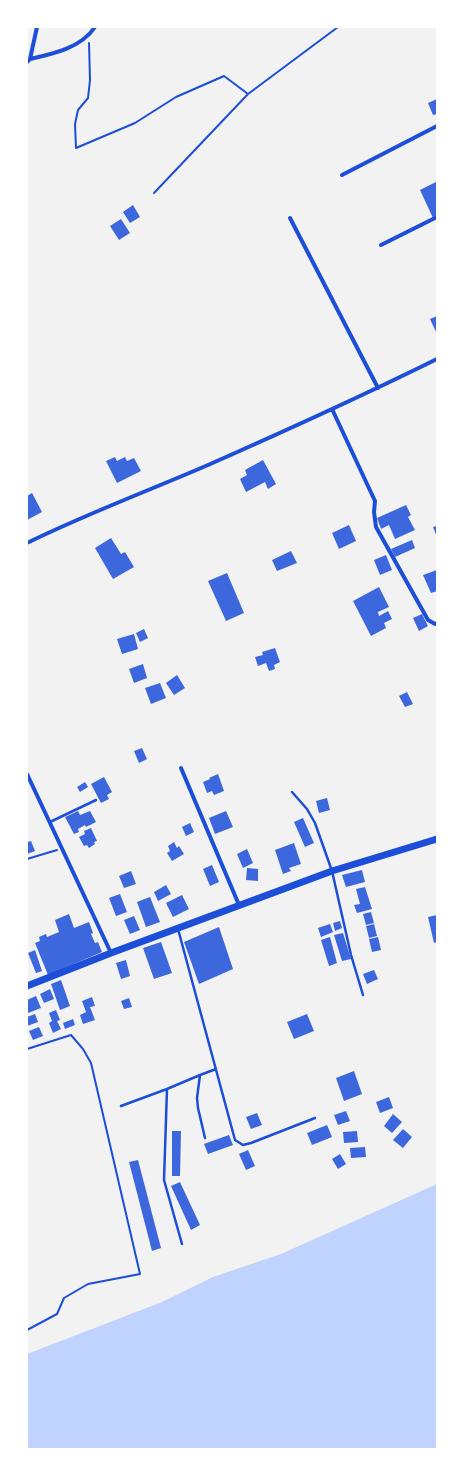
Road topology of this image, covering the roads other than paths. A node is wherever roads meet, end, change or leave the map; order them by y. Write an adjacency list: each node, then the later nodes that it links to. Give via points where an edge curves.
1 (37, 27): 3 (street)
2 (95, 27): 3 (street, via 77,43 62,51)
3 (29, 61)
4 (437, 126): 5 (street)
5 (342, 175)
6 (437, 217): 8 (street)
7 (290, 218): 10 (street)
8 (381, 245)
9 (437, 359): 10 (street)
10 (378, 388): 11 (street)
11 (332, 409): 12 (street, via 208,465 65,524); 13 (street, via 375,501 376,527 428,620)
12 (27, 543)
13 (437, 623)
14 (181, 768): 21 (street)
15 (27, 774): 18 (street)
16 (292, 792): 20 (lane, via 315,823)
17 (96, 800): 18 (lane)
18 (49, 823): 23 (street)
19 (437, 839): 20 (main road)
20 (332, 870): 21 (main road); 25 (lane, via 351,955)
21 (239, 905): 22 (main road)
22 (178, 928): 23 (main road); 26 (lane)
23 (111, 953): 24 (main road)
24 (27, 986)
25 (363, 995)
26 (216, 1069): 27 (lane); 30 (lane, via 235,1140 242,1145 251,1144)
27 (200, 1075): 28 (lane); 31 (lane, via 197,1098)
28 (167, 1089): 29 (lane); 32 (lane, via 164,1180)
29 (121, 1106)
30 (316, 1118)
31 (205, 1138)
32 (182, 1244)

